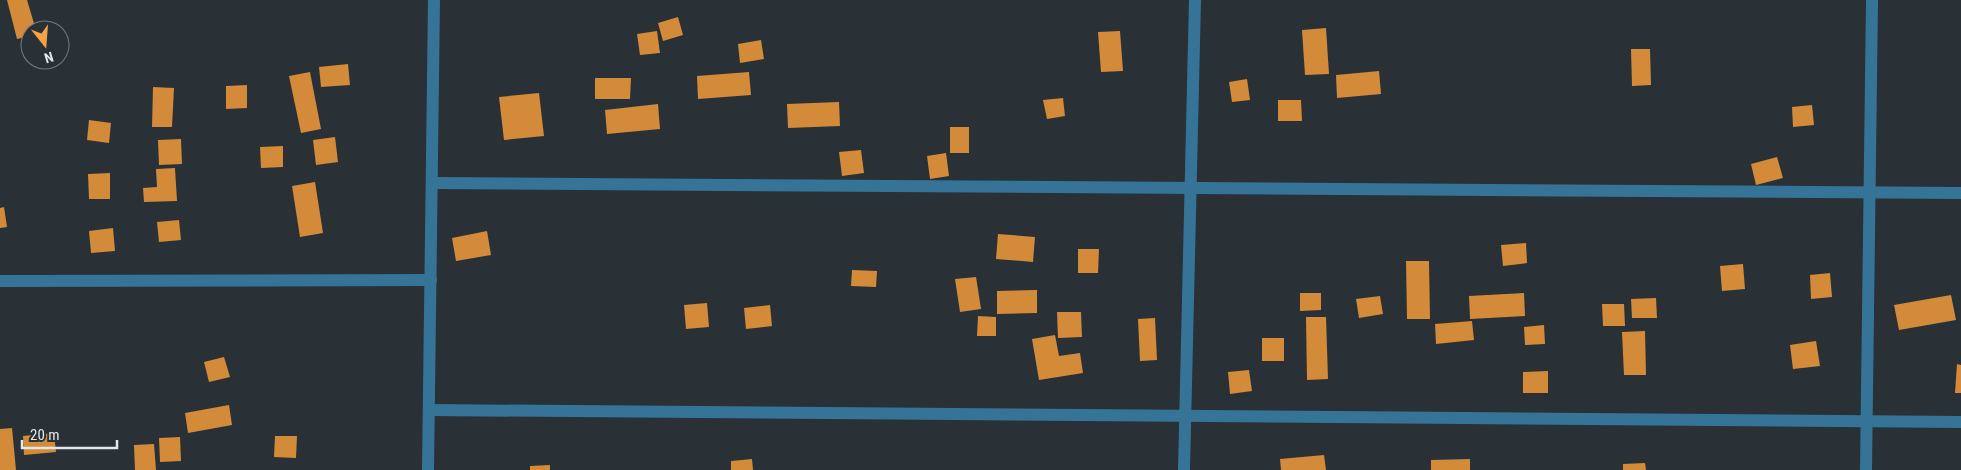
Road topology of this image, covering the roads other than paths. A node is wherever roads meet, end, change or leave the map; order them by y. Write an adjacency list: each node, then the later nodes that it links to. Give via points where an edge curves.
1 (434, 0): 4 (street)
2 (1195, 0): 5 (street)
3 (1872, 0): 6 (street)
4 (432, 183): 5 (street); 9 (street)
5 (1191, 188): 6 (street); 11 (street)
6 (1869, 193): 7 (street); 12 (street)
7 (1961, 194)
8 (0, 280): 9 (street)
9 (431, 280): 10 (street)
10 (429, 410): 11 (street); 14 (street)
11 (1185, 416): 12 (street); 15 (street)
12 (1867, 421): 13 (street); 16 (street)
13 (1961, 422)
14 (426, 469)
15 (1184, 470)
16 (1866, 470)

